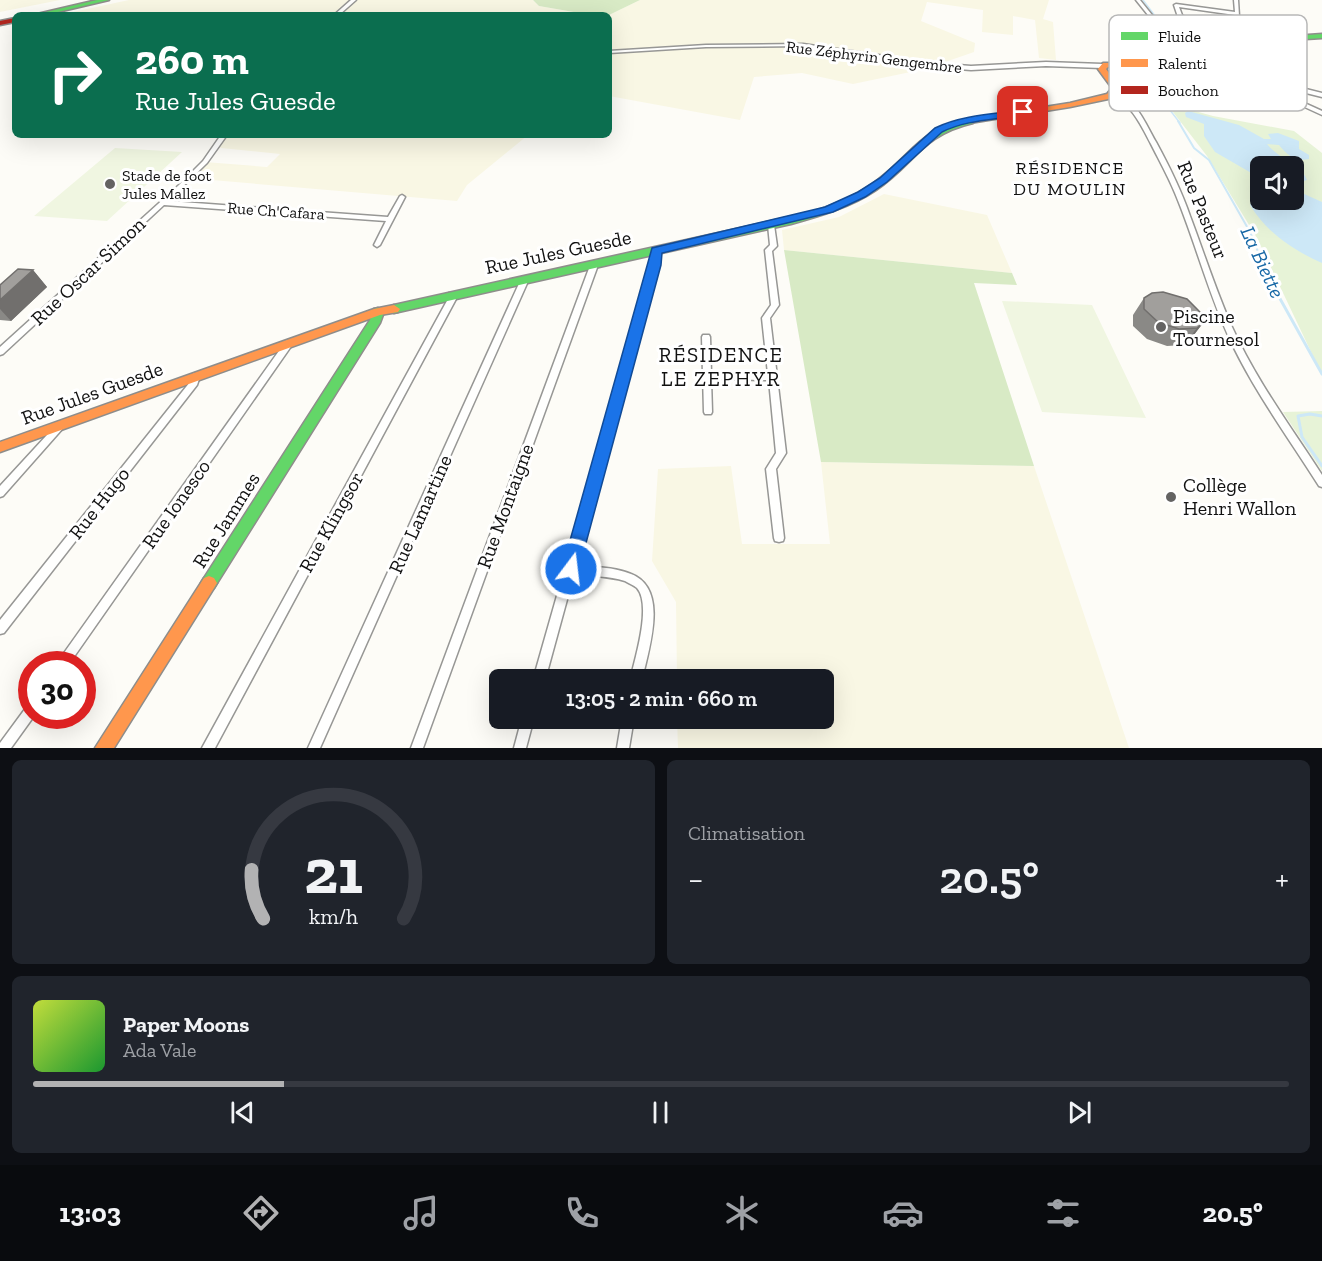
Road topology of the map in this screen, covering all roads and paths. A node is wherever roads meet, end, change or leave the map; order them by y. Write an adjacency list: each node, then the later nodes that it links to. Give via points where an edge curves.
1 (106, 0): 5 (main road)
2 (354, 0): 6 (street)
3 (1138, 0): 8 (street)
4 (1236, 0): 7 (street)
5 (50, 12)
6 (340, 12)
7 (1236, 14): 9 (street, via 1176,5)
8 (1150, 15)
9 (1180, 15)
10 (1322, 36): 11 (main road)
11 (1307, 37)
12 (612, 51): 13 (street, Rue Zéphyrin Gengembre, via 803,45 971,68)
13 (1102, 66): 14 (main road); 15 (main road, Rue Pasteur)
14 (1109, 66)
15 (1109, 79)
16 (1307, 91): 17 (street)
17 (1322, 95)
18 (1109, 96): 26 (main road, Rue Jules Guesde, via 949,124 861,195 829,210)
19 (1307, 106): 21 (street)
20 (1134, 111): 42 (street, Rue Pasteur, via 1163,160 1195,232 1233,339)
21 (1322, 113)
22 (222, 138): 24 (street, Rue Oscar Simon, via 205,162)
23 (402, 197): 25 (street)
24 (162, 203): 25 (street, Rue Ch'Cafara); 35 (street, Rue Oscar Simon)
25 (391, 219): 27 (street)
26 (771, 225): 28 (main road, Rue Jules Guesde); 38 (street, via 774,246 768,250 775,305 766,318)
27 (377, 245)
28 (656, 251): 29 (main road, Rue Jules Guesde); 45 (street)
29 (594, 265): 30 (main road, Rue Jules Guesde); 57 (street, Rue Montaigne)
30 (525, 279): 31 (main road, Rue Jules Guesde); 56 (street, Rue Lamartine)
31 (452, 295): 32 (main road, Rue Jules Guesde); 55 (street, Rue Klingsor)
32 (378, 312): 34 (main road, Rue Jules Guesde); 54 (main road, Rue Jammes)
33 (706, 337): 37 (street)
34 (289, 343): 36 (main road, Rue Jules Guesde); 47 (street, Rue Ionesco)
35 (0, 352)
36 (196, 376): 40 (main road, Rue Jules Guesde); 46 (street, Rue Hugo)
37 (708, 376): 38 (street); 39 (street)
38 (772, 377): 44 (street, via 781,453 771,469)
39 (708, 412)
40 (61, 425): 41 (main road, Rue Jules Guesde); 43 (street)
41 (0, 447)
42 (1322, 483)
43 (0, 493)
44 (779, 538)
45 (571, 569): 48 (street); 49 (street, via 629,578 648,594 651,607)
46 (0, 629)
47 (72, 651)
48 (542, 669)
49 (638, 669)
50 (18, 728): 53 (street)
51 (525, 729): 58 (street)
52 (626, 729): 59 (street)
53 (4, 748)
54 (104, 748)
55 (208, 748)
56 (314, 748)
57 (417, 748)
58 (520, 748)
59 (623, 748)

